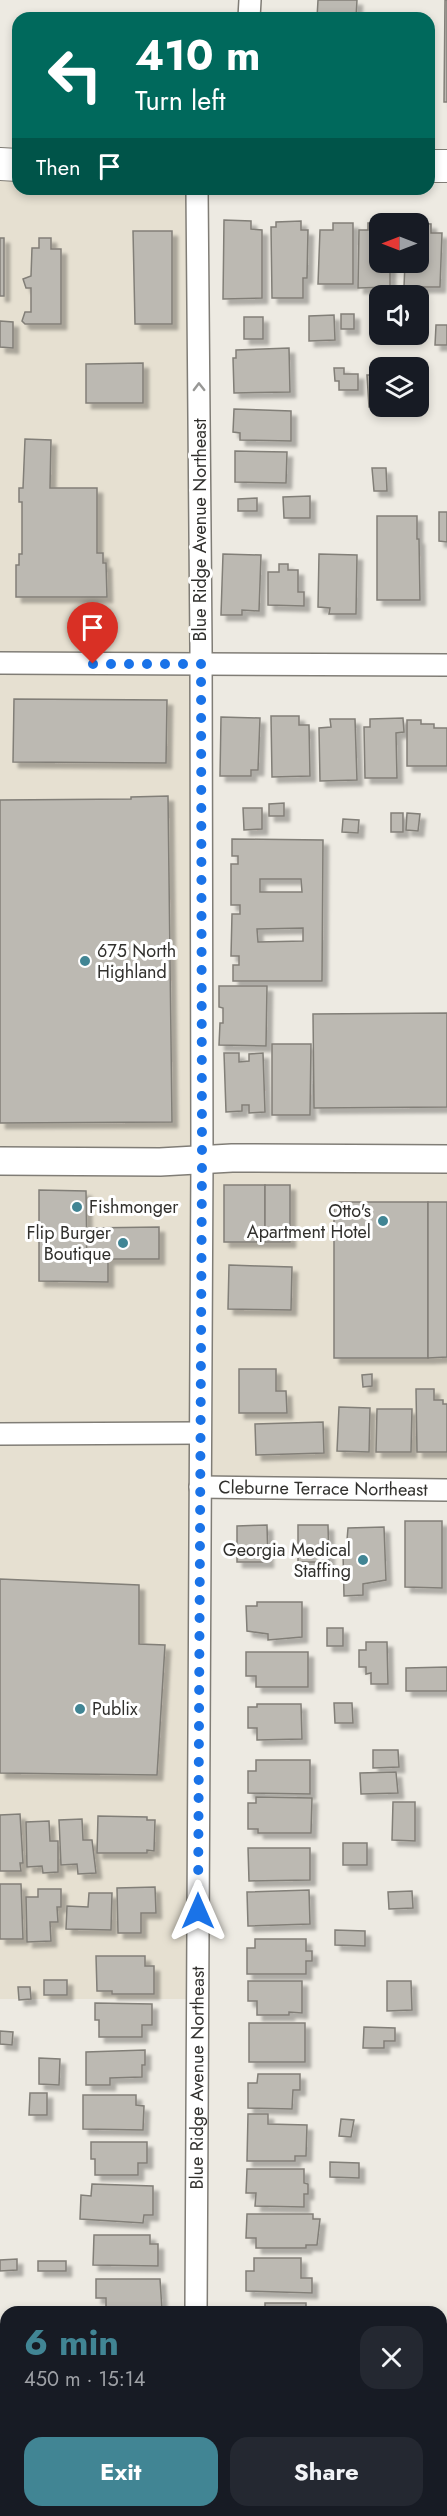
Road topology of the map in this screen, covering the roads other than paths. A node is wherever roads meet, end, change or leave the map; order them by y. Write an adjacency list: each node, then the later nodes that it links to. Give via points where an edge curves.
1 (197, 195): 3 (street, Blue Ridge Avenue Northeast, one-way to 1)
2 (0, 663): 3 (street)
3 (201, 664): 4 (street); 6 (street, Blue Ridge Avenue Northeast)
4 (447, 665)
5 (447, 1159): 6 (main road)
6 (202, 1160): 7 (main road); 8 (street, Blue Ridge Avenue Northeast)
7 (0, 1161)
8 (200, 1433): 9 (street); 10 (street, Blue Ridge Avenue Northeast)
9 (0, 1434)
10 (200, 1488): 11 (street, Cleburne Terrace Northeast); 12 (street, Blue Ridge Avenue Northeast)
11 (447, 1490)
12 (196, 2306)

